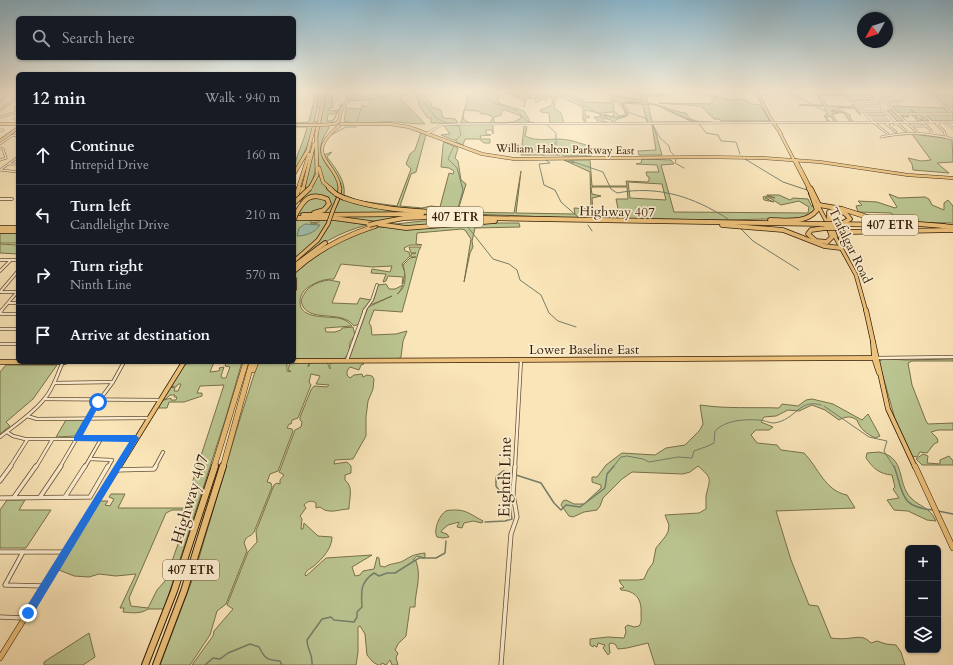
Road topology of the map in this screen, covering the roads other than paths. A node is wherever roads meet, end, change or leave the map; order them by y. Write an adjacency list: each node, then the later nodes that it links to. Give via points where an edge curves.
1 (315, 123): 36 (highway)
2 (319, 123): 30 (highway)
3 (763, 123): 26 (street, via 444,124)
4 (774, 123): 41 (main road, Trafalgar Road)
5 (874, 123): 29 (street)
6 (907, 123): 15 (street)
7 (923, 123): 16 (street)
8 (0, 124): 9 (main road)
9 (10, 125): 13 (main road); 14 (main road)
10 (296, 125): 11 (main road, William Halton Parkway East, bridge)
11 (335, 125): 12 (main road, William Halton Parkway East); 22 (main road)
12 (340, 125): 22 (main road); 26 (main road, William Halton Parkway East, via 400,125)
13 (16, 126)
14 (16, 126)
15 (911, 126): 16 (street); 25 (street)
16 (926, 126): 27 (street, via 931,130)
17 (952, 126): 32 (street, via 936,124 944,131)
18 (16, 127): 21 (main road)
19 (16, 128): 21 (main road)
20 (16, 128): 34 (main road)
21 (13, 130): 34 (main road)
22 (333, 131): 74 (main road, bridge, via 326,138 322,148 324,159 340,184 339,195 328,224 318,240)
23 (897, 132): 24 (street); 24 (street, via 886,124 896,124); 29 (street)
24 (906, 132): 25 (street)
25 (917, 132): 27 (street)
26 (428, 133): 41 (main road, William Halton Parkway East, via 476,153 514,159)
27 (931, 134): 32 (street)
28 (16, 135): 35 (street)
29 (889, 135): 31 (street)
30 (316, 136): 38 (highway); 56 (highway)
31 (881, 137)
32 (946, 137): 33 (street)
33 (953, 139)
34 (0, 140)
35 (0, 144)
36 (310, 145): 47 (highway); 51 (highway, via 306,168)
37 (0, 148): 39 (street, via 3,149)
38 (316, 153): 54 (highway, bridge, via 317,174 310,188); 60 (highway, bridge, via 323,182 344,198 380,207)
39 (6, 158): 42 (street); 43 (street)
40 (16, 158): 43 (street)
41 (795, 159): 49 (main road, William Halton Parkway East, via 908,175); 50 (main road, Trafalgar Road); 55 (main road, Trafalgar Road)
42 (0, 160)
43 (13, 160): 44 (street)
44 (8, 164): 45 (street); 46 (street)
45 (16, 164)
46 (0, 170): 48 (street)
47 (296, 171)
48 (16, 172)
49 (953, 177)
50 (811, 193): 55 (main road, Trafalgar Road); 63 (highway, via 817,210 808,218)
51 (296, 197)
52 (0, 199): 53 (street)
53 (12, 199)
54 (296, 201)
55 (819, 205): 65 (main road, Trafalgar Road); 68 (highway, via 842,208 880,221)
56 (296, 212)
57 (296, 213): 59 (highway, via 302,202 309,198 319,196 328,200 328,206 322,211)
58 (296, 215): 60 (highway)
59 (296, 215)
60 (474, 215): 62 (highway)
61 (296, 216): 62 (highway, via 406,228)
62 (533, 220): 63 (highway, Highway 407 / 407 ETR); 64 (highway, Highway 407 / 407 ETR); 66 (highway, Highway 407 / 407 ETR, bridge, via 411,220); 66 (highway, Highway 407 / 407 ETR, via 422,217)
63 (699, 222): 65 (highway, Highway 407 / 407 ETR)
64 (719, 224): 65 (highway, Highway 407 / 407 ETR); 73 (highway, via 783,230 824,246)
65 (824, 224): 65 (highway, via 832,237 830,240 819,242 808,234); 67 (highway, bridge); 72 (main road, Trafalgar Road)
66 (376, 225): 78 (highway, Highway 407 / 407 ETR, bridge, via 369,225 327,242); 79 (highway, Highway 407 / 407 ETR, via 332,243)
67 (836, 225): 68 (highway, 407 ETR); 69 (highway, 407 ETR); 72 (highway, via 849,221 850,217 839,210 829,212)
68 (944, 226): 69 (highway, 407 ETR)
69 (953, 228): 73 (highway, via 848,232 841,238)
70 (0, 229): 71 (highway)
71 (16, 229)
72 (835, 236): 73 (main road, Trafalgar Road)
73 (841, 248): 95 (main road, Trafalgar Road, via 860,286)
74 (296, 259)
75 (0, 260): 76 (street)
76 (10, 260): 77 (street); 80 (street)
77 (16, 260)
78 (296, 264)
79 (296, 269)
80 (0, 271)
81 (16, 273): 83 (street)
82 (377, 285): 98 (street, via 372,300 365,309)
83 (0, 292): 84 (street)
84 (16, 292)
85 (16, 294): 86 (street)
86 (8, 303): 87 (street); 88 (street)
87 (16, 303)
88 (0, 314): 89 (street)
89 (16, 314)
90 (0, 329): 91 (street)
91 (16, 329)
92 (0, 344): 93 (street)
93 (16, 344)
94 (953, 357): 95 (street)
95 (876, 358): 96 (main road, Lower Baseline East); 131 (main road, Trafalgar Road, via 888,409)
96 (521, 360): 98 (main road, Lower Baseline East); 142 (street, Eighth Line, via 513,499 517,517 511,534)
97 (296, 361): 98 (main road, Lower Baseline East)
98 (346, 361)
99 (0, 362): 100 (main road)
100 (16, 362)
101 (63, 364): 107 (street)
102 (123, 364): 108 (street)
103 (183, 364): 112 (main road)
104 (246, 364): 140 (highway, Highway 407 / 407 ETR, via 184,563)
105 (252, 364): 109 (highway, Highway 407 / 407 ETR)
106 (255, 364): 109 (highway)
107 (54, 382): 108 (street); 110 (street)
108 (113, 382): 111 (street)
109 (246, 386): 141 (highway, Highway 407 / 407 ETR, via 202,537)
110 (45, 399): 111 (street); 113 (street)
111 (100, 399): 112 (street); 114 (street)
112 (159, 400): 115 (main road)
113 (27, 416): 114 (street, via 37,419); 116 (street)
114 (88, 418): 115 (street); 121 (street)
115 (148, 418): 118 (main road)
116 (6, 432): 117 (street); 119 (street, via 16,438)
117 (0, 436)
118 (136, 438): 122 (street); 125 (main road)
119 (28, 439): 120 (street); 126 (street)
120 (52, 439): 121 (street); 130 (street)
121 (77, 439): 122 (street); 127 (street)
122 (101, 439): 124 (street)
123 (163, 452): 125 (street, via 156,468 152,470)
124 (90, 459): 128 (street); 128 (street, via 112,460 90,496)
125 (116, 470): 134 (main road)
126 (0, 481)
127 (40, 497): 128 (street); 130 (street)
128 (65, 497)
129 (0, 498): 130 (street)
130 (14, 498)
131 (953, 548)
132 (0, 552): 133 (street)
133 (23, 552): 134 (street); 135 (street, via 5,585)
134 (65, 552): 135 (main road)
135 (45, 586): 137 (main road)
136 (0, 617): 137 (street)
137 (25, 618): 138 (main road)
138 (3, 648): 139 (main road)
139 (0, 658)
140 (145, 665)
141 (156, 665)
142 (501, 665)

